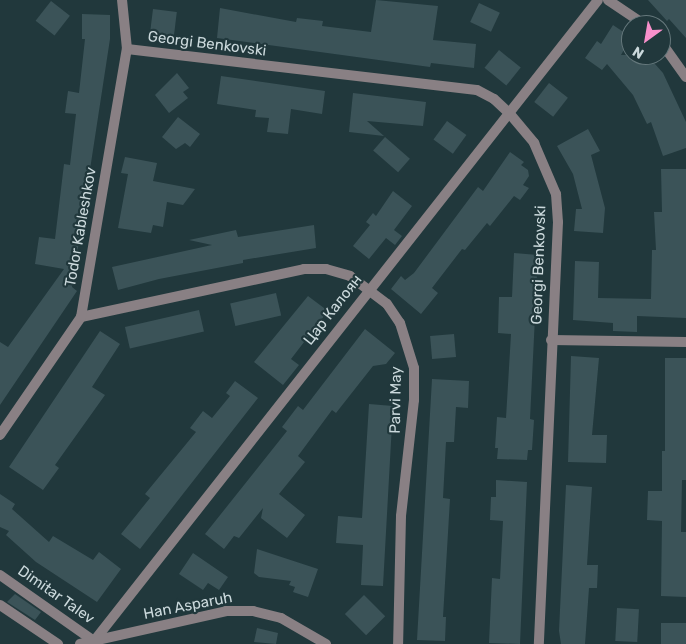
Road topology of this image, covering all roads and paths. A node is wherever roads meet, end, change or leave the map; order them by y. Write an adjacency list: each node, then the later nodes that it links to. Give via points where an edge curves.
1 (122, 0): 5 (street, Todor Kableshkov)
2 (598, 0): 8 (street, Цар Калоян)
3 (608, 0): 4 (street)
4 (630, 15)
5 (127, 49): 8 (street, Georgi Benkovski, via 477,90 494,99); 10 (street, Todor Kableshkov)
6 (671, 56): 7 (street)
7 (686, 77)
8 (510, 114): 9 (street, Цар Калоян); 11 (street, Georgi Benkovski, via 534,143 556,194 558,222)
9 (369, 288): 10 (street, Parvi May, via 350,276 326,269 304,269); 16 (street, Цар Калоян); 20 (street, Parvi May, via 387,304 400,323 414,368 413,410 401,516)
10 (81, 317): 13 (street, Todor Kableshkov)
11 (551, 340): 12 (street); 21 (street, Georgi Benkovski)
12 (686, 342)
13 (0, 435)
14 (0, 575): 16 (street, Dimitar Talev)
15 (0, 605): 17 (street)
16 (94, 640): 18 (street, Han Asparuh); 19 (street, Han Asparuh, via 226,611 253,611 282,618)
17 (58, 644)
18 (80, 644)
19 (326, 644)
20 (398, 644)
21 (539, 644)

